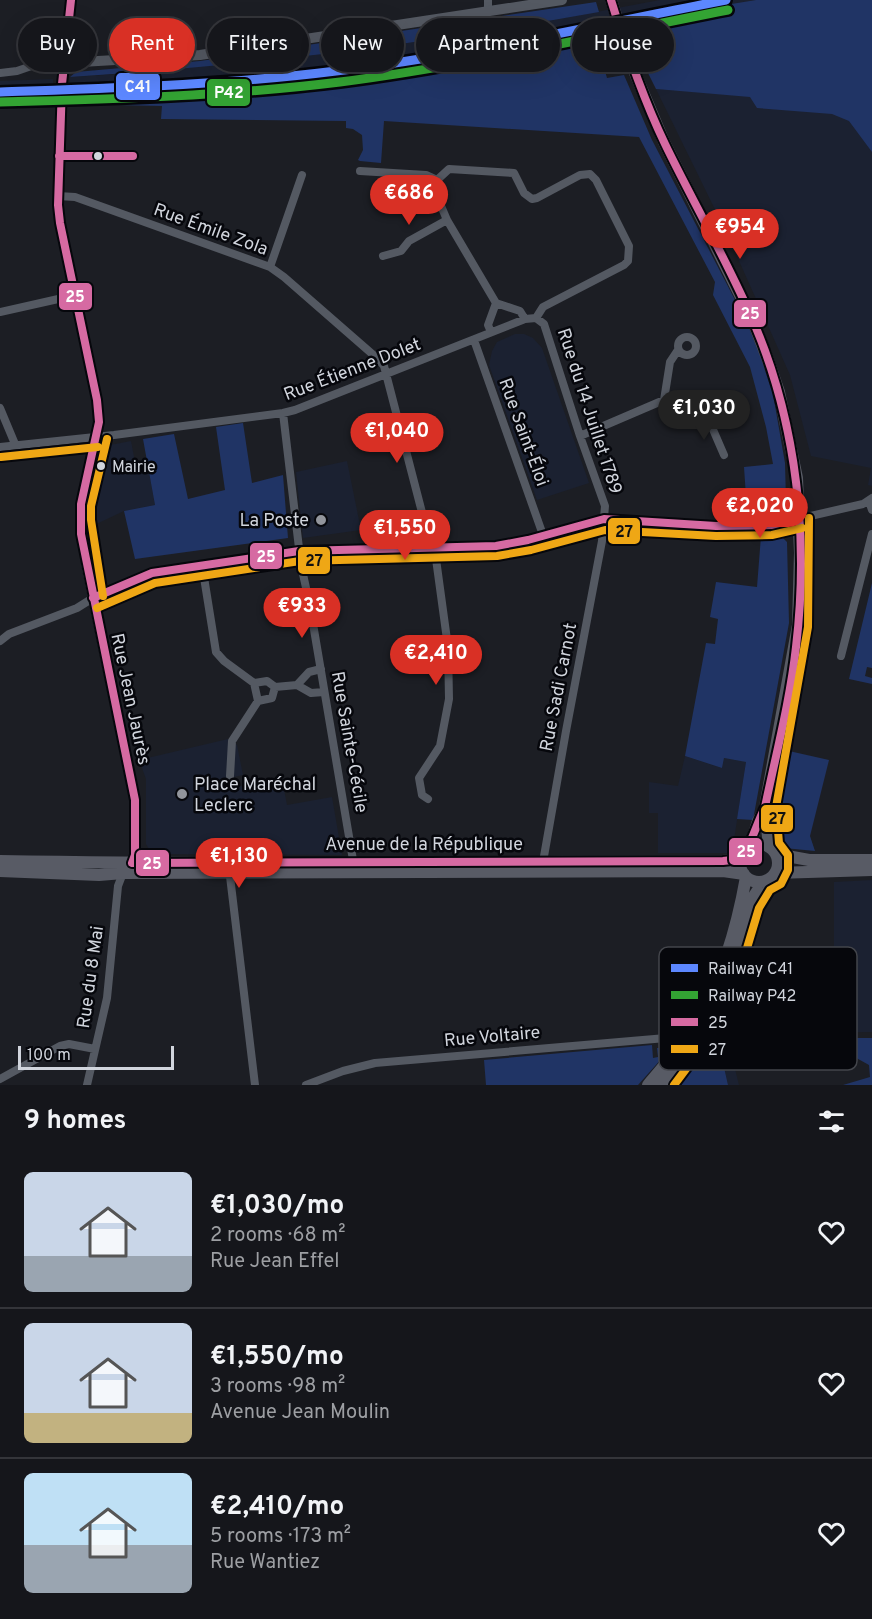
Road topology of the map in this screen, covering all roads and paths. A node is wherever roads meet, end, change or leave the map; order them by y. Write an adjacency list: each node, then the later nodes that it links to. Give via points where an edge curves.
1 (488, 0): 5 (street)
2 (560, 0): 5 (street)
3 (611, 0): 39 (main road, via 664,142 753,321 768,360 779,392 797,478)
4 (69, 1): 6 (street, Rue Jean Jaurès)
5 (488, 12): 7 (street, via 200,55)
6 (68, 18)
7 (97, 61)
8 (18, 70): 10 (street)
9 (63, 72): 14 (street, Rue Jean Jaurès)
10 (0, 73)
11 (360, 171): 13 (street, via 426,175)
12 (302, 175): 17 (street)
13 (437, 180): 15 (street, via 436,194); 21 (street, via 449,169 514,173 532,199 580,175 590,174 596,180 629,246 628,261 543,307)
14 (58, 196): 17 (street, Rue Émile Zola, via 75,197); 18 (street, Rue Jean Jaurès)
15 (447, 220): 16 (street, via 409,241 401,251); 19 (street)
16 (383, 256)
17 (270, 267): 26 (street, Rue Émile Zola, via 378,358)
18 (76, 295): 20 (street); 33 (street, Rue Jean Jaurès, via 97,400)
19 (496, 303): 22 (street, via 520,311); 23 (street, via 488,325)
20 (0, 312)
21 (536, 318): 22 (street, Rue Étienne Dolet); 32 (street, Rue du 14 Juillet 1789, via 544,324)
22 (525, 319): 23 (street, Rue Étienne Dolet)
23 (491, 332): 24 (street, Rue Étienne Dolet)
24 (474, 340): 26 (street, Rue Étienne Dolet); 42 (street, Rue Saint-Éloi)
25 (678, 350): 27 (street, via 670,362)
26 (386, 374): 30 (street, Rue Étienne Dolet); 43 (street)
27 (664, 400): 31 (street, via 682,407 695,422); 32 (street)
28 (0, 408): 34 (street)
29 (717, 411): 31 (street)
30 (283, 413): 33 (street, Rue Étienne Dolet); 44 (street, Rue Sainte-Cécile)
31 (708, 418): 36 (street)
32 (580, 436): 40 (street, Rue du 14 Juillet 1789, via 605,506)
33 (97, 437): 34 (street, Rue Étienne Dolet); 46 (street, Rue Jean Jaurès, via 80,521)
34 (15, 444): 35 (street, Rue Étienne Dolet)
35 (0, 447)
36 (724, 455)
37 (871, 500): 38 (street); 39 (street)
38 (872, 510)
39 (799, 518): 40 (street, via 771,525 737,526); 57 (main road, via 798,625)
40 (604, 519): 42 (street); 63 (street, Rue Sadi Carnot)
41 (872, 534): 48 (street)
42 (543, 535): 43 (street, via 496,546)
43 (430, 547): 44 (street); 56 (street, via 436,558 447,636 449,699 440,746 419,777 422,795)
44 (299, 550): 45 (street); 49 (street, Rue Sainte-Cécile)
45 (202, 565): 46 (street, via 152,573); 50 (street, via 216,652)
46 (93, 598): 47 (street); 64 (street, Rue Jean Jaurès, via 135,800)
47 (0, 640)
48 (842, 656)
49 (321, 669): 51 (street, via 309,672); 53 (street, Rue Sainte-Cécile)
50 (254, 683): 52 (street, via 267,681); 54 (street)
51 (297, 685): 52 (street); 53 (street, via 311,693)
52 (275, 687): 54 (street, via 272,698)
53 (324, 692): 66 (street, Rue Sainte-Cécile)
54 (258, 701): 55 (street, via 232,741)
55 (230, 777)
56 (428, 799)
57 (765, 807): 58 (main road); 59 (main road)
58 (750, 846): 59 (main road, via 760,844); 60 (main road)
59 (773, 850): 61 (main road, via 809,860); 70 (main road, via 779,865)
60 (741, 858): 63 (main road, Avenue de la République); 71 (main road)
61 (872, 860)
62 (0, 861): 64 (main road, Avenue de la République)
63 (543, 862): 66 (main road, Avenue de la République)
64 (132, 863): 65 (main road, Avenue de la République); 69 (street)
65 (229, 868): 66 (main road, Avenue de la République); 69 (main road, Avenue de la République); 81 (street)
66 (354, 868): 71 (main road, Avenue de la République, via 723,871)
67 (872, 870): 70 (main road)
68 (0, 871): 69 (main road, Avenue de la République)
69 (123, 873): 76 (street, Rue du 8 Mai, via 118,886 107,998)
70 (776, 873): 72 (main road)
71 (745, 875): 72 (main road); 73 (main road)
72 (764, 882): 74 (main road, via 749,904)
73 (727, 947)
74 (736, 947)
75 (659, 1039): 82 (street, Rue Voltaire, via 375,1063)
76 (95, 1049): 79 (street, via 60,1046); 80 (street, Rue du 8 Mai)
77 (662, 1070): 83 (main road)
78 (671, 1070): 84 (main road)
79 (0, 1079)
80 (87, 1085)
81 (255, 1085)
82 (306, 1085)
83 (648, 1085)
84 (661, 1085)

